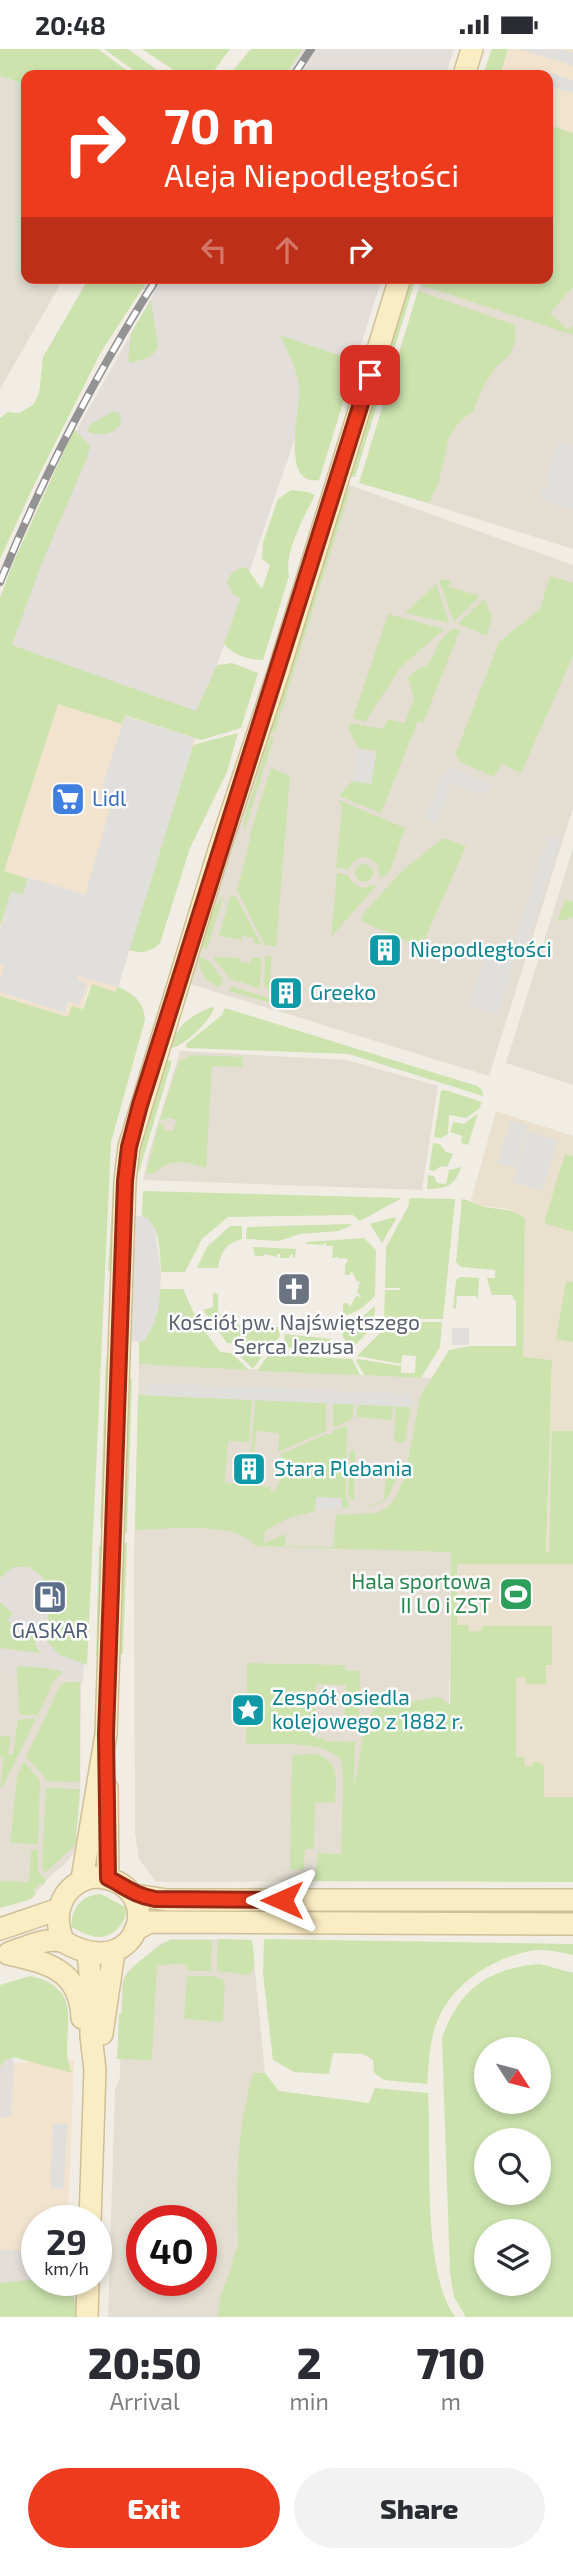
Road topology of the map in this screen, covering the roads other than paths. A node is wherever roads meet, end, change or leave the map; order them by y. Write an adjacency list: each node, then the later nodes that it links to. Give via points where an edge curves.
1 (472, 49): 2 (street)
2 (466, 70)
3 (398, 284): 4 (street, via 129,1147)
4 (106, 1734): 5 (street); 6 (street)
5 (108, 1878): 6 (street); 7 (street)
6 (82, 1879): 9 (street, via 63,1897)
7 (135, 1895): 8 (street, via 167,1900); 12 (street, via 139,1910)
8 (573, 1900)
9 (59, 1909): 11 (street); 13 (street)
10 (573, 1924): 12 (street, via 150,1922)
11 (0, 1929)
12 (135, 1930): 14 (street, via 130,1941)
13 (64, 1942): 15 (street); 16 (street, via 41,1942)
14 (114, 1952): 15 (street); 18 (street)
15 (88, 1954): 17 (street)
16 (4, 1955): 17 (street, via 47,1964 70,1980)
17 (91, 2036): 18 (street)
18 (95, 2070): 19 (street)
19 (91, 2205)
20 (88, 2296): 21 (street)
21 (87, 2317)

